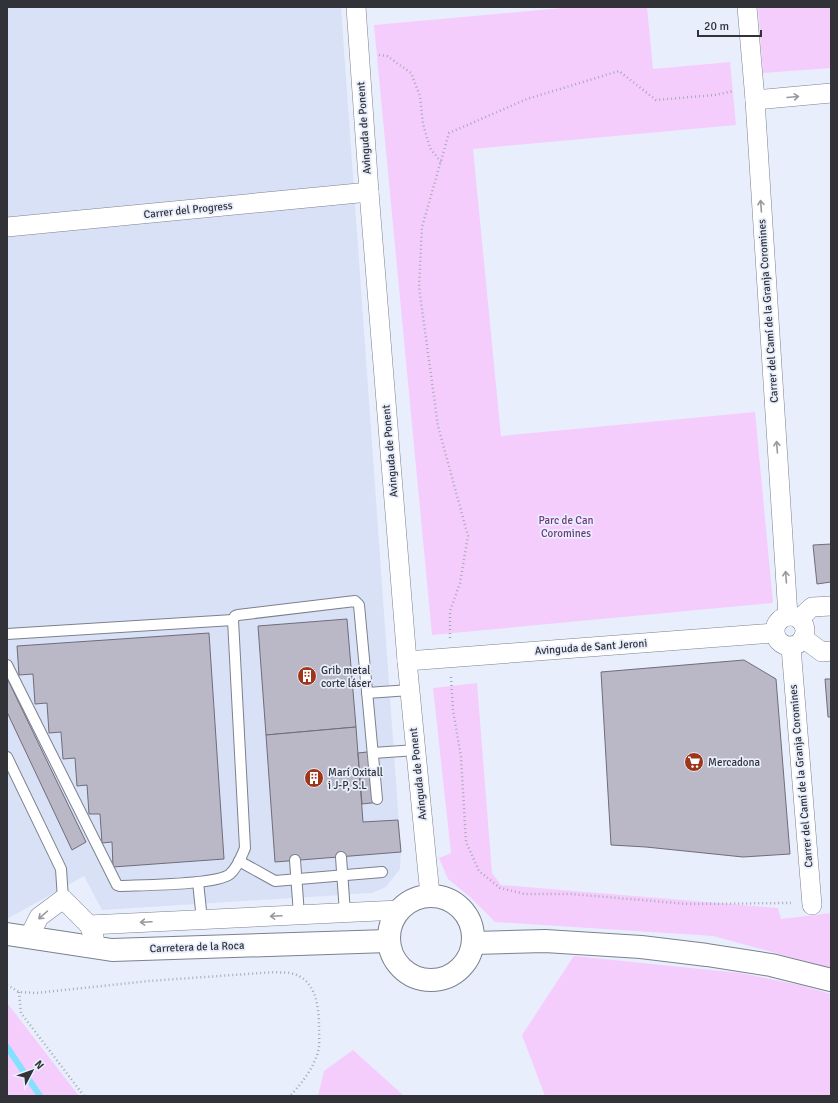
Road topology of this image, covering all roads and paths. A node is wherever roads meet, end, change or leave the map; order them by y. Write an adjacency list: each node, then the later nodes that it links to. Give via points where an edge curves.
1 (356, 7): 3 (street, Avinguda de Ponent)
2 (747, 7): 4 (street, Carrer del Camí de la Granja Coromines)
3 (359, 52): 6 (path, via 386,56 411,73 420,96 422,124 430,148); 7 (street, Avinguda de Ponent)
4 (754, 93): 5 (street, one-way to 5); 6 (path, via 656,100 619,71 527,99 449,133); 10 (street, Carrer del Camí de la Granja Coromines, one-way to 4)
5 (831, 93)
6 (441, 162): 16 (path, via 422,227 420,287 438,426 468,536 460,583 450,611)
7 (369, 192): 8 (street, Carrer del Progress); 17 (street, Avinguda de Ponent)
8 (7, 227)
9 (831, 606): 10 (street, via 812,607)
10 (794, 617): 12 (street, via 783,617 774,627); 14 (street, via 804,626 805,631)
11 (233, 620): 13 (lane); 20 (lane, via 238,615 355,601 359,605); 27 (lane, via 245,848)
12 (774, 633): 14 (street, via 783,645); 16 (street, Avinguda de Sant Jeroni)
13 (7, 634)
14 (797, 642): 15 (street, via 822,652); 34 (street, Carrer del Camí de la Granja Coromines)
15 (831, 651)
16 (450, 658): 17 (street, Avinguda de Sant Jeroni); 34 (path, via 453,710 461,757 466,842 479,871 500,888 525,894 571,894 688,904)
17 (406, 661): 19 (street, Avinguda de Ponent)
18 (7, 665): 31 (lane, via 117,885)
19 (410, 690): 20 (lane); 21 (street, Avinguda de Ponent)
20 (367, 693): 22 (lane)
21 (416, 750): 22 (lane); 32 (street, Avinguda de Ponent)
22 (373, 753): 24 (lane)
23 (7, 757): 33 (lane, via 61,869)
24 (377, 799)
25 (341, 857): 29 (lane)
26 (295, 860): 30 (lane)
27 (239, 861): 30 (lane, via 275,881); 31 (lane, via 228,875)
28 (382, 872): 29 (lane)
29 (342, 875): 30 (lane); 36 (lane)
30 (297, 879): 37 (lane)
31 (198, 882): 38 (lane)
32 (430, 895): 35 (street, via 415,898); 43 (street, via 448,898 463,909 472,925)
33 (63, 899): 39 (street); 41 (street, one-way to 41, via 39,917)
34 (812, 905)
35 (399, 910): 36 (street); 42 (street, via 393,918)
36 (345, 913): 37 (street)
37 (299, 915): 38 (street, one-way to 38)
38 (202, 920): 39 (street, one-way to 39)
39 (89, 925): 44 (street)
40 (7, 934): 41 (street, Carretera de la Roca)
41 (29, 937): 44 (street, Carretera de la Roca)
42 (388, 940): 43 (street, via 398,965 411,975 427,980 443,979 458,971 469,958); 44 (street, Carretera de la Roca, via 112,950)
43 (474, 943): 45 (street, via 545,941 641,947 771,964)
44 (98, 948)
45 (831, 980)
46 (7, 985): 47 (path)
47 (19, 992): 48 (path, via 21,1013); 49 (path, via 36,993 149,981 291,973 311,986 316,998 319,1022 318,1051 311,1070)
48 (84, 1096)
49 (290, 1096)

